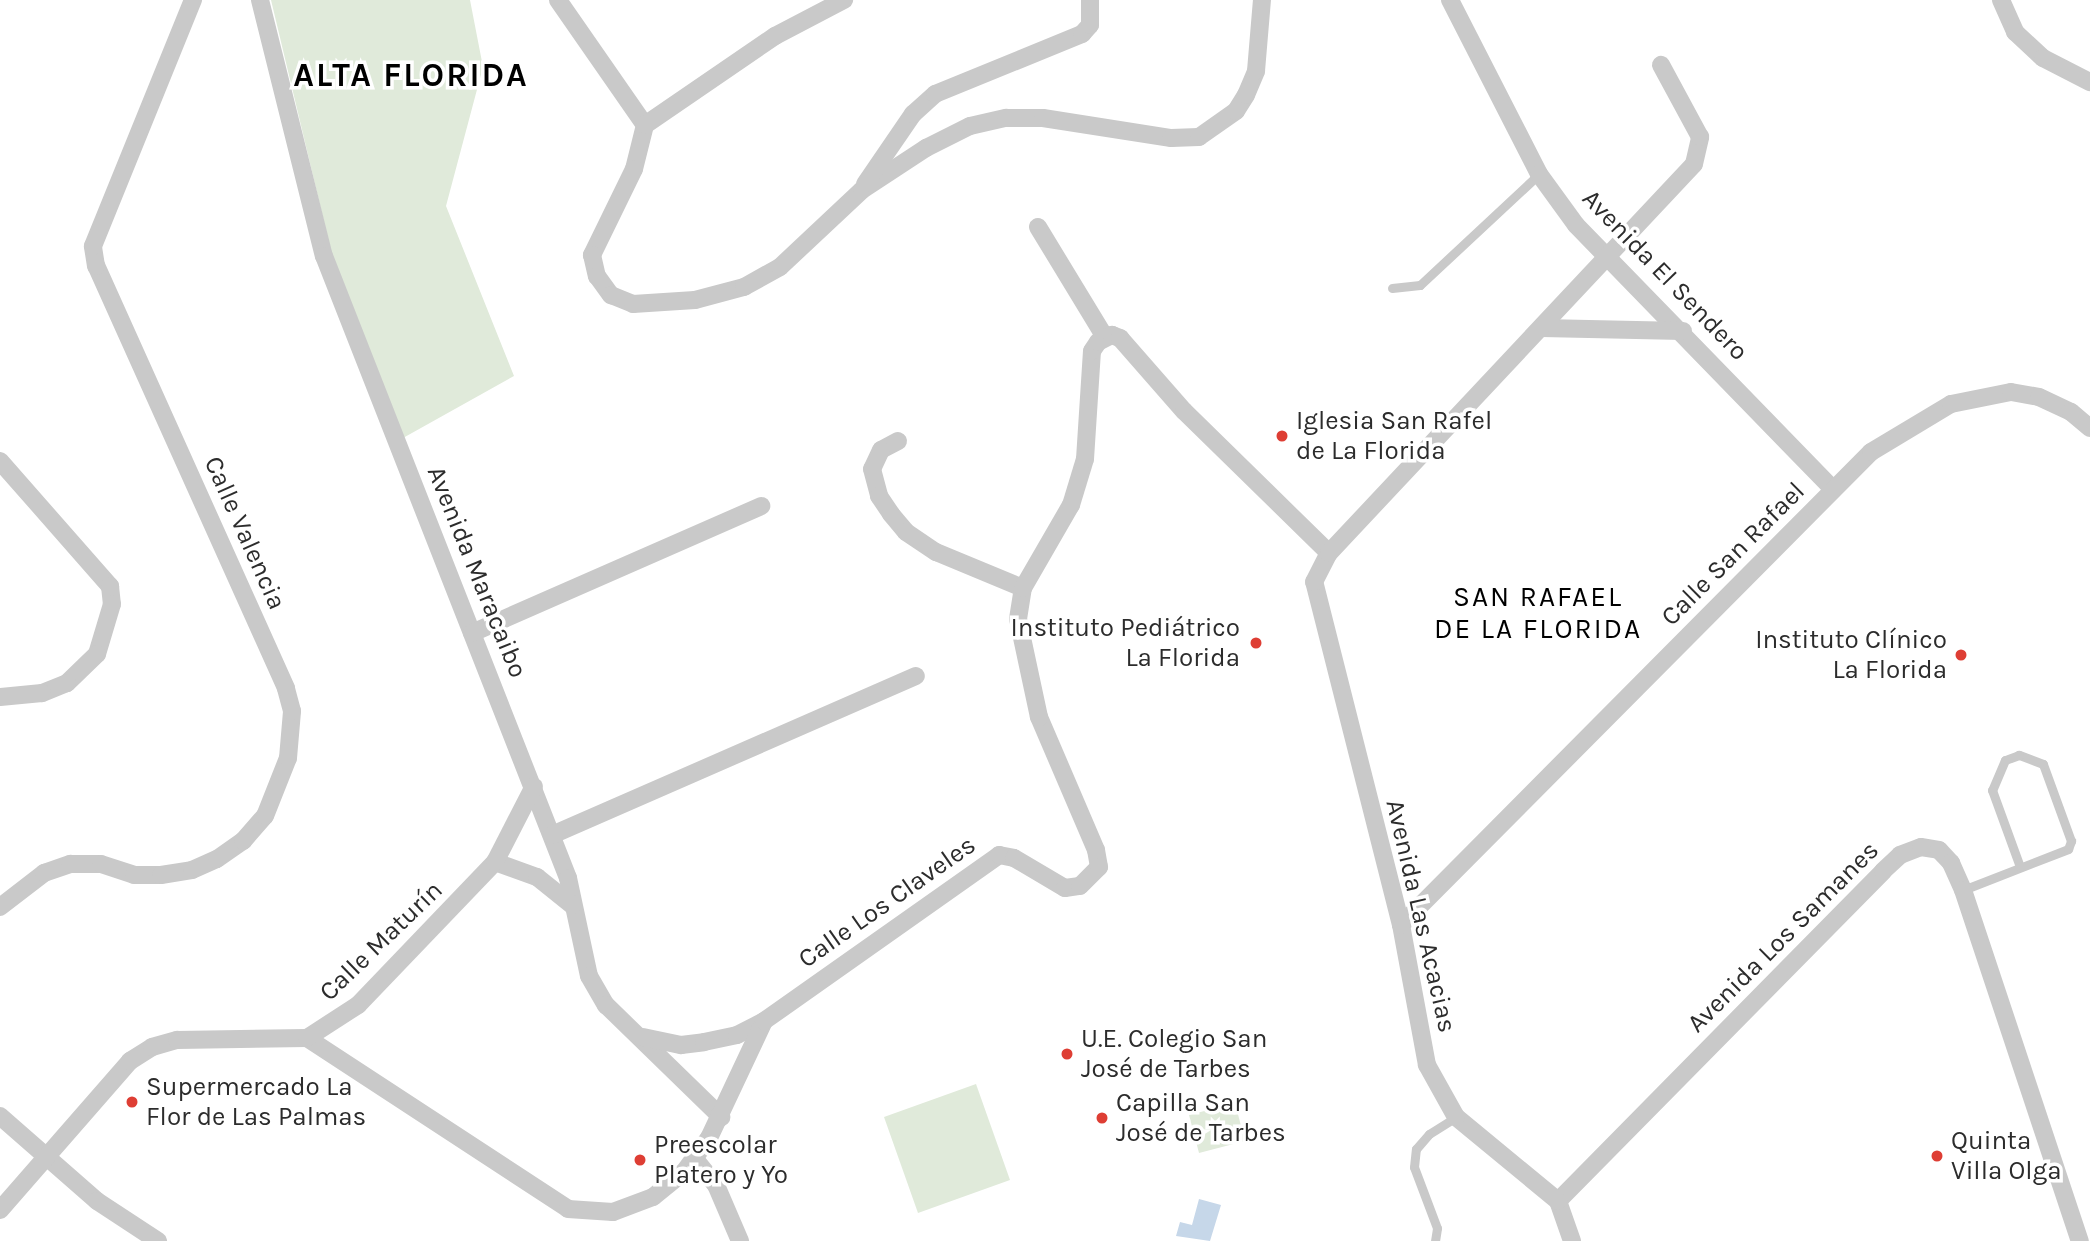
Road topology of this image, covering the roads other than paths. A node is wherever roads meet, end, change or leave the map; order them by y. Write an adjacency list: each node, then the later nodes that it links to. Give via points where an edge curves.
1 (193, 0): 36 (street, Calle Valencia, via 93,246 101,278 286,688 292,710 288,758 265,816 243,841 217,859 192,870 161,875 134,874 101,864 70,864 44,873)
2 (260, 0): 27 (street, Avenida Maracaibo, via 324,256)
3 (558, 0): 11 (street)
4 (844, 0): 11 (street, via 775,36)
5 (1090, 0): 13 (street, via 1093,12 1082,34 935,94 913,114)
6 (1262, 0): 13 (street, via 1256,71 1246,95 1236,111 1199,137 1171,138 1042,118 1006,118 970,126 926,148)
7 (1450, 0): 12 (street, Avenida El Sendero)
8 (2001, 0): 10 (street, via 2015,32 2043,58)
9 (1661, 65): 15 (street, Avenida Las Acacias, via 1693,118 1700,136 1699,152)
10 (2090, 82)
11 (645, 125): 13 (street, via 634,169 592,255 597,276 611,295 633,304 663,306 744,287 780,267)
12 (1539, 174): 15 (street, Avenida El Sendero); 16 (lane, via 1420,285)
13 (862, 190)
14 (1038, 227): 19 (street)
15 (1604, 256): 17 (street, Avenida Las Acacias); 18 (street, Avenida El Sendero)
16 (1392, 288)
17 (1542, 328): 18 (street); 25 (street, Avenida Las Acacias)
18 (1683, 331): 23 (street, Avenida El Sendero)
19 (1105, 337): 25 (street, via 1120,338 1184,411); 26 (street, Calle Los Claveles, via 1092,351 1085,458 1072,505)
20 (2090, 428): 23 (street, Calle San Rafael, via 2071,412 2039,397 2011,392 1982,396 1926,416 1871,452)
21 (898, 441): 26 (street, via 881,450 872,469 879,496 906,532 936,552)
22 (0, 461): 29 (street, via 110,586 112,604 97,654 67,683 42,693)
23 (1833, 489): 37 (street, Calle San Rafael)
24 (761, 506): 27 (street)
25 (1329, 553): 37 (street, Avenida Las Acacias, via 1314,582)
26 (1023, 588): 38 (street, Calle Los Claveles, via 1018,619 1035,705 1096,850 1098,867 1080,886 1065,888 1014,858 999,855)
27 (472, 633): 30 (street, Avenida Maracaibo)
28 (916, 676): 31 (street)
29 (0, 697)
30 (534, 786): 31 (street, Avenida Maracaibo); 32 (street, Calle Maturín)
31 (552, 835): 35 (street, Avenida Maracaibo)
32 (495, 862): 35 (street, via 537,877); 40 (street, Calle Maturín, via 358,1005)
33 (2020, 867): 33 (lane, via 1992,790 2004,760 2019,755 2043,764 2071,841 2059,856); 34 (lane)
34 (1963, 890): 46 (street, Avenida Los Samanes, via 1951,863 1939,850 1921,847 1900,855); 52 (street, Avenida Los Samanes)
35 (572, 905): 39 (street, Avenida Maracaibo, via 589,976 606,1005)
36 (0, 907)
37 (1401, 925): 43 (street, Avenida Las Acacias, via 1427,1065)
38 (764, 1021): 39 (street, via 737,1035 704,1042 681,1045); 42 (street)
39 (642, 1037): 42 (street, Avenida Maracaibo)
40 (307, 1038): 44 (street, via 177,1040 152,1047 130,1061); 45 (street, via 568,1209 613,1212 653,1197)
41 (0, 1116): 44 (street)
42 (721, 1117): 45 (street)
43 (1456, 1117): 46 (street, Avenida Las Acacias); 50 (lane, via 1429,1134 1416,1149 1414,1167 1437,1228)
44 (43, 1157): 47 (street); 48 (street, via 97,1201)
45 (694, 1158): 49 (street, via 716,1185)
46 (1558, 1201): 51 (street)
47 (0, 1210)
48 (158, 1241)
49 (740, 1241)
50 (1435, 1241)
51 (1572, 1241)
52 (2080, 1241)

